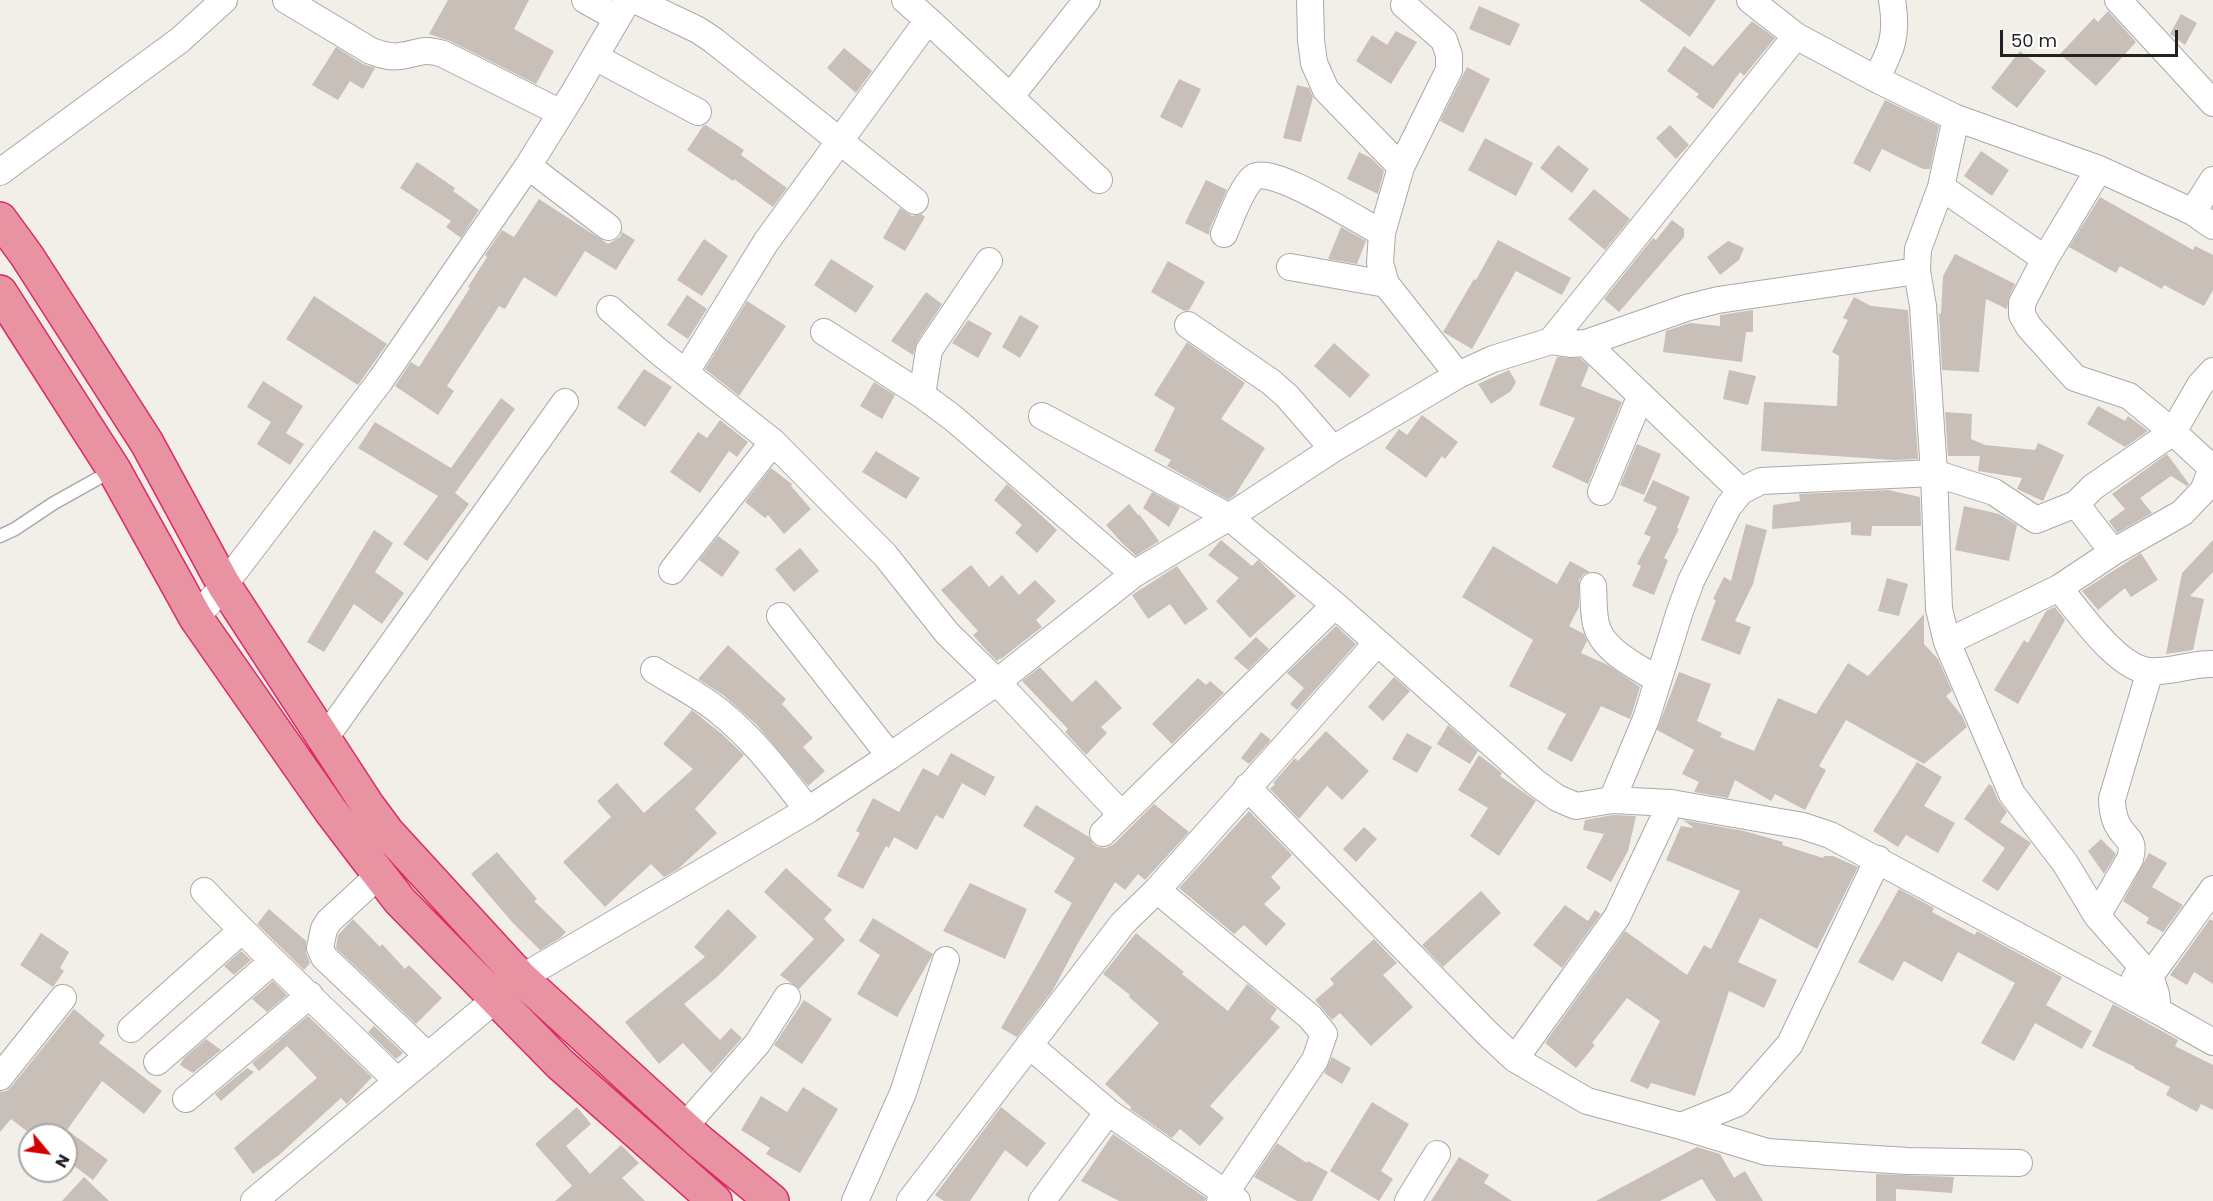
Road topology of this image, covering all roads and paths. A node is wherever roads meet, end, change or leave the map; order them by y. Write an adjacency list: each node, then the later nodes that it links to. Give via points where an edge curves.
1 (224, 0): 26 (street, via 180,40)
2 (286, 0): 20 (street, via 371,51 399,57 418,51 443,54)
3 (585, 0): 12 (street)
4 (636, 0): 22 (street, via 713,40)
5 (905, 0): 13 (street)
6 (1087, 0): 17 (street)
7 (1310, 0): 24 (street, via 1314,63 1326,90)
8 (1750, 0): 14 (street)
9 (1892, 0): 16 (street, via 1895,34)
10 (2118, 0): 18 (street)
11 (1404, 5): 24 (street, via 1444,40 1449,70)
12 (623, 9): 15 (street)
13 (928, 20): 17 (street); 22 (street)
14 (1796, 36): 16 (street); 45 (street)
15 (595, 57): 19 (street); 20 (street)
16 (1876, 79): 21 (street)
17 (1010, 97): 27 (street)
18 (2213, 103)
19 (698, 112)
20 (561, 113): 23 (street)
21 (1956, 118): 25 (street); 29 (street)
22 (840, 141): 30 (street); 48 (street, via 766,242)
23 (528, 166): 33 (street); 68 (street, via 380,381)
24 (1401, 167): 34 (street)
25 (2099, 169): 32 (street); 36 (street)
26 (0, 172)
27 (1098, 180)
28 (2213, 180): 32 (street)
29 (1941, 187): 36 (street); 39 (street, via 1918,249)
30 (915, 201)
31 (0, 219): 68 (highway, via 147,443)
32 (2203, 219)
33 (608, 227)
34 (1382, 233): 35 (street, via 1291,183 1260,175 1247,184); 40 (street, via 1380,264)
35 (1224, 234)
36 (2045, 259): 54 (street, via 2022,303 2022,315 2029,327 2075,378 2128,396)
37 (989, 261): 50 (street, via 929,350)
38 (1290, 267): 40 (street)
39 (1917, 271): 46 (street, via 1718,300); 59 (street, via 1923,306)
40 (1386, 284): 49 (street)
41 (0, 292): 58 (highway)
42 (610, 309): 48 (street)
43 (1188, 325): 56 (street, via 1287,396)
44 (824, 332): 50 (street)
45 (1551, 341): 46 (street); 49 (street, via 1493,359)
46 (1586, 343): 51 (street)
47 (2213, 371): 54 (street, via 2200,385)
48 (686, 372): 55 (street)
49 (1458, 375): 56 (street)
50 (922, 395): 67 (street)
51 (1641, 395): 60 (street); 61 (street)
52 (565, 402): 81 (street)
53 (1042, 416): 63 (street)
54 (2173, 432): 57 (street); 62 (street, via 2093,487)
55 (773, 442): 66 (street); 80 (street, via 885,555 946,633)
56 (1333, 449): 63 (street)
57 (2213, 468): 65 (street, via 2203,491 2182,513)
58 (114, 470): 64 (lane); 73 (highway)
59 (1934, 473): 61 (street, via 1761,481); 62 (street, via 1994,492 2036,520); 74 (street, via 1939,609)
60 (1601, 492)
61 (1741, 492): 79 (street, via 1728,507 1691,581)
62 (2076, 504): 65 (street)
63 (1229, 517): 67 (street); 71 (street)
64 (0, 536)
65 (2113, 552): 70 (street)
66 (672, 571)
67 (1134, 573): 80 (street)
68 (224, 585): 73 (street); 81 (highway)
69 (1593, 586): 79 (street, via 1596,626 1602,638)
70 (2059, 588): 74 (street); 78 (street, via 2116,655 2132,667)
71 (1335, 605): 75 (street); 87 (street)
72 (780, 616): 82 (street)
73 (196, 618): 90 (highway, via 330,810)
74 (1947, 642): 94 (street, via 2012,794 2065,863)
75 (1377, 643): 83 (street); 84 (street, via 1557,798 1576,806)
76 (2213, 664): 78 (street)
77 (654, 670): 86 (street, via 719,710 755,744)
78 (2150, 671): 94 (street, via 2112,799 2117,825 2133,848)
79 (1658, 680): 84 (street, via 1636,747)
80 (997, 682): 82 (street); 87 (street)
81 (325, 738): 100 (highway, via 368,806)
82 (890, 756): 86 (street)
83 (1247, 787): 92 (street); 109 (street)
84 (1612, 800): 85 (street)
85 (1671, 803): 89 (street, via 1803,826); 109 (street, via 1617,917)
86 (808, 810): 100 (street)
87 (1121, 814): 88 (street)
88 (1103, 833)
89 (1878, 859): 99 (street); 115 (street, via 1790,1044 1738,1103)
90 (380, 874): 100 (highway, via 400,901); 108 (street, via 329,921 320,948 324,957)
91 (2213, 889): 98 (street)
92 (1157, 890): 107 (street, via 1124,923); 120 (street, via 1310,1017 1324,1035 1315,1060)
93 (204, 891): 95 (street)
94 (2097, 916): 98 (street)
95 (241, 931): 97 (street); 105 (street)
96 (946, 960): 124 (street, via 907,1083)
97 (273, 961): 101 (street); 110 (street)
98 (2150, 976): 99 (street); 104 (street)
99 (2105, 983): 104 (street)
100 (509, 988): 108 (street); 116 (highway); 119 (highway, via 560,1064)
101 (310, 994): 112 (street); 113 (street)
102 (787, 997): 116 (street, via 757,1044)
103 (63, 998): 111 (street)
104 (2158, 1011): 106 (street)
105 (131, 1029)
106 (2213, 1042)
107 (1029, 1045): 114 (street); 125 (street)
108 (428, 1056): 112 (street)
109 (1515, 1059): 115 (street, via 1587,1101)
110 (157, 1062)
111 (0, 1077)
112 (397, 1081): 122 (street)
113 (186, 1099)
114 (1107, 1112): 120 (street); 126 (street)
115 (1681, 1126): 118 (street, via 1767,1152)
116 (684, 1127): 123 (highway)
117 (1437, 1154): 121 (street)
118 (2019, 1163)
119 (702, 1194)
120 (1228, 1198)
121 (1412, 1200)
122 (254, 1201)
123 (772, 1201)
124 (855, 1201)
125 (910, 1201)
126 (1042, 1201)

